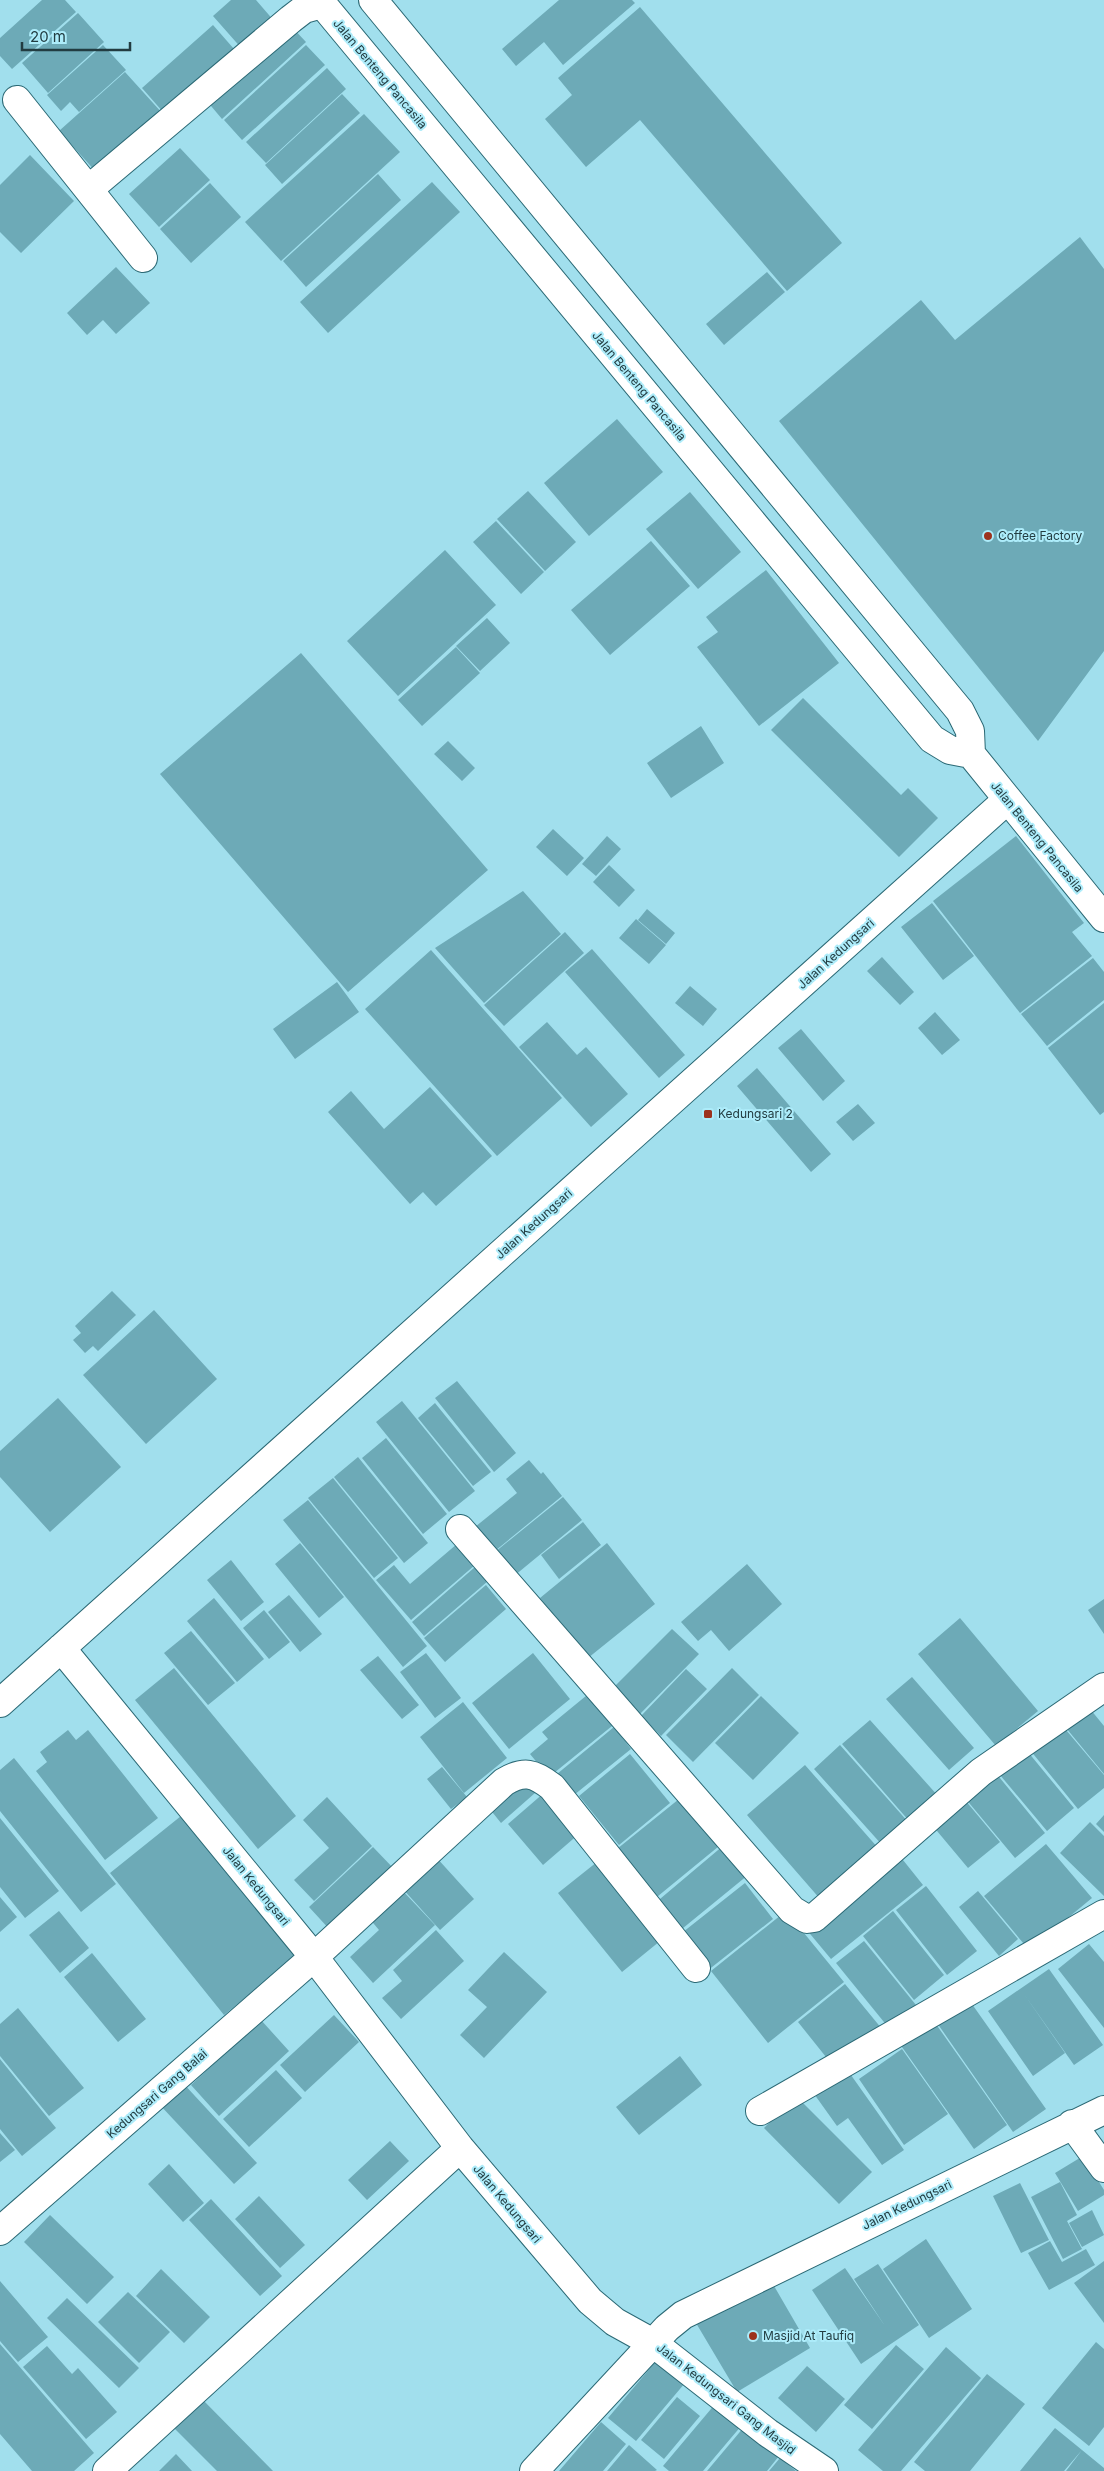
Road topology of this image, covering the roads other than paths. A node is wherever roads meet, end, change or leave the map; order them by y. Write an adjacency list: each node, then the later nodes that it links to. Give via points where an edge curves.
1 (373, 0): 6 (street)
2 (322, 1): 4 (street, via 291,19); 7 (street, Jalan Benteng Pancasila)
3 (17, 100): 4 (street)
4 (88, 189): 5 (street)
5 (143, 258)
6 (611, 289): 7 (street); 8 (street, via 960,712 970,731)
7 (580, 314): 8 (street, Jalan Benteng Pancasila, via 932,739 950,750)
8 (971, 754): 9 (street, Jalan Benteng Pancasila)
9 (1007, 800): 10 (street, Jalan Benteng Pancasila); 12 (street, Jalan Kedungsari)
10 (1104, 918)
11 (460, 1529): 13 (street, via 792,1910 807,1918 814,1918 981,1772)
12 (61, 1648): 14 (street, Jalan Kedungsari); 16 (street, Jalan Kedungsari)
13 (1104, 1687)
14 (0, 1703)
15 (1104, 1914): 19 (street)
16 (314, 1957): 17 (street, Kedungsari Gang Balai, via 504,1782 517,1774 528,1774 552,1788); 21 (street, Jalan Kedungsari); 23 (street, Kedungsari Gang Balai)
17 (696, 1968)
18 (1104, 2110): 20 (street, Jalan Kedungsari)
19 (760, 2112)
20 (1072, 2124): 22 (street); 24 (street, Jalan Kedungsari, via 683,2315)
21 (460, 2148): 24 (street, Jalan Kedungsari, via 590,2301 615,2322); 25 (street)
22 (1104, 2168)
23 (0, 2231)
24 (653, 2343): 26 (street); 27 (street, Jalan Kedungsari Gang Masjid, via 768,2434)
25 (107, 2471)
26 (534, 2471)
27 (824, 2471)

